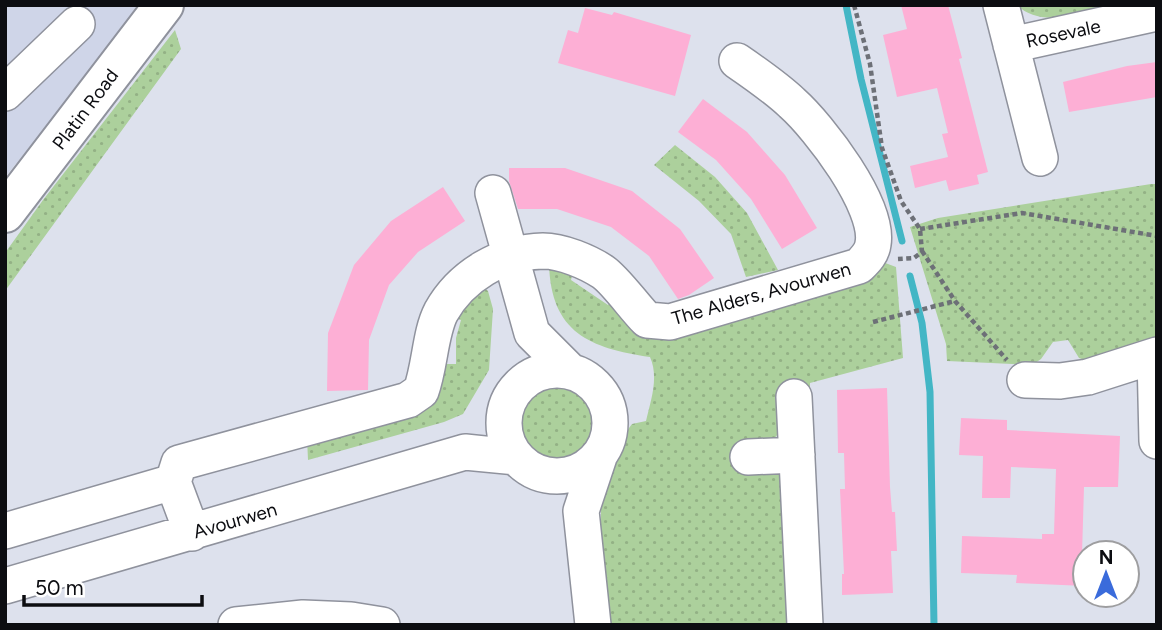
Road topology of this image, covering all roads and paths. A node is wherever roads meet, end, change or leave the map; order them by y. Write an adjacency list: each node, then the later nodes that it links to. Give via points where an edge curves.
1 (164, 5): 11 (main road, Platin Road)
2 (853, 5): 12 (path, via 870,64 882,148 901,201)
3 (1001, 5): 6 (street, Rosevale)
4 (1157, 13): 6 (street, Rosevale)
5 (76, 24): 8 (street)
6 (1011, 45): 9 (street, Rosevale)
7 (737, 61): 15 (street, The Alders, Avourwen, via 795,105 839,156 873,229)
8 (5, 93)
9 (1040, 158)
10 (493, 194): 16 (street)
11 (5, 213)
12 (920, 229): 13 (path, via 1023,213); 14 (path)
13 (1157, 236)
14 (922, 250): 15 (path, via 914,258); 17 (path)
15 (870, 255): 16 (street, The Alders, Avourwen, via 859,265 670,322 647,320 606,274 579,260 544,251)
16 (510, 257): 19 (street); 33 (street, The Alders, Avourwen, via 477,271 454,293 440,315 421,391 408,400 179,463)
17 (955, 301): 18 (path); 22 (path)
18 (873, 322)
19 (532, 333): 21 (street); 23 (street)
20 (1156, 355): 22 (street, via 1088,377 1060,366); 26 (street)
21 (570, 371): 23 (street, via 543,372); 30 (street, via 596,387 610,413 610,429)
22 (1025, 380)
23 (519, 385): 25 (street, Avourwen)
24 (794, 397): 28 (street)
25 (503, 418): 27 (street, Avourwen); 29 (street)
26 (1157, 442)
27 (465, 452): 29 (street, Avourwen); 36 (street, Avourwen)
28 (797, 455): 31 (street); 41 (street)
29 (515, 457): 32 (street, Avourwen, via 531,470)
30 (599, 457): 32 (street, via 578,472); 34 (street)
31 (748, 457)
32 (552, 477): 34 (street, Avourwen)
33 (173, 482): 35 (street); 36 (street)
34 (581, 511): 40 (street)
35 (5, 531)
36 (192, 533): 37 (street, Avourwen)
37 (5, 586)
38 (361, 623): 39 (street, via 303,618)
39 (236, 625)
40 (593, 625)
41 (805, 625)

